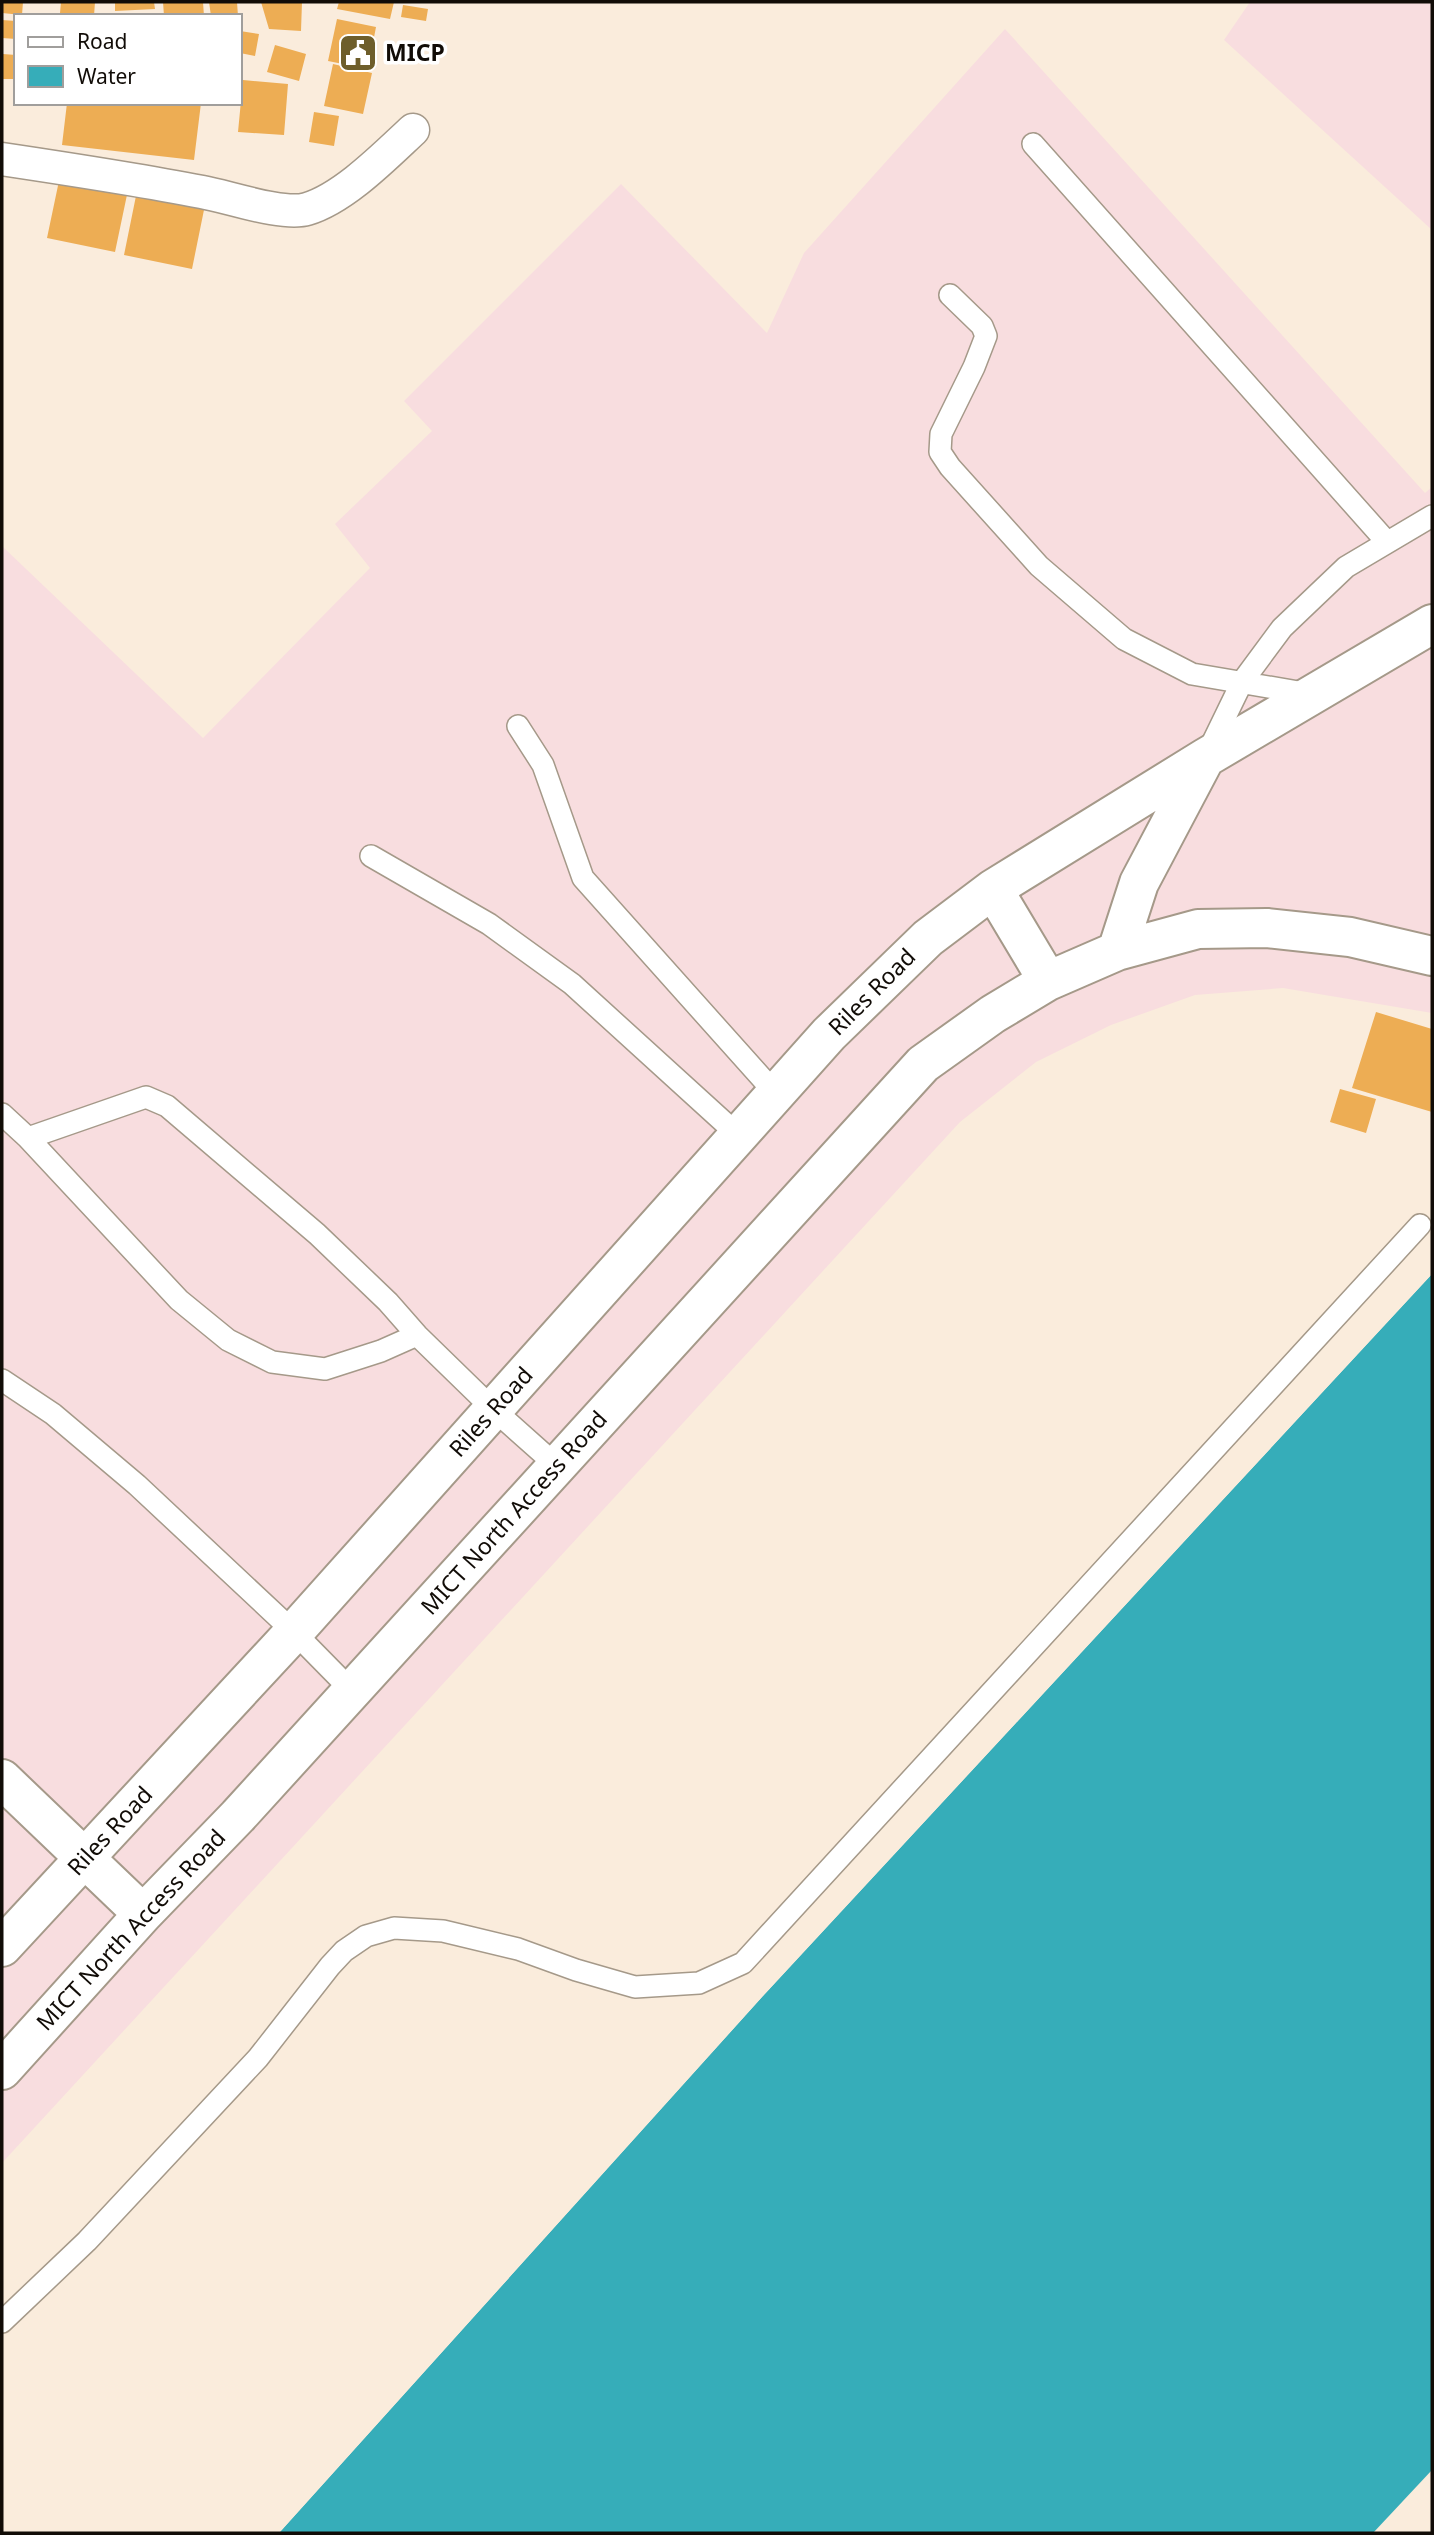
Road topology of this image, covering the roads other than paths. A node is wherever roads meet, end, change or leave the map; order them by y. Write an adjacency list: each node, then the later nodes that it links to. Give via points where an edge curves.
1 (413, 130): 3 (street, via 371,169 322,203 292,212 122,177)
2 (1033, 145): 6 (lane)
3 (2, 159)
4 (950, 295): 8 (lane, via 982,326 986,336 941,435 940,452 950,467 1039,566 1124,639 1192,674)
5 (1432, 516): 6 (lane)
6 (1386, 541): 8 (lane, via 1316,593 1282,628)
7 (1432, 624): 9 (street, Riles Road)
8 (1242, 682): 9 (lane); 11 (lane)
9 (1312, 694): 11 (street, Riles Road)
10 (518, 726): 17 (lane, via 543,765 583,877)
11 (1205, 758): 13 (street, Riles Road); 14 (street, via 1139,883)
12 (371, 856): 19 (lane, via 489,924 572,984)
13 (993, 890): 16 (street); 17 (street, Riles Road, via 928,938 829,1034)
14 (1117, 951): 15 (street, MICT North Access Road, via 1198,929 1267,928 1350,937); 16 (street, MICT North Access Road)
15 (1432, 956)
16 (1048, 981): 25 (street, MICT North Access Road, via 923,1064)
17 (776, 1094): 19 (street, Riles Road)
18 (2, 1114): 20 (lane)
19 (738, 1135): 24 (street, Riles Road)
20 (28, 1138): 22 (lane, via 178,1300 228,1340 272,1362 325,1368); 22 (lane, via 146,1097 167,1106 317,1234)
21 (1420, 1225): 33 (lane, via 743,1963 699,1983 635,1987 518,1949 443,1931 394,1928 366,1936 330,1966 258,2058 88,2241)
22 (417, 1335): 24 (lane)
23 (2, 1381): 26 (lane, via 53,1414 103,1455)
24 (493, 1409): 25 (lane); 26 (street, Riles Road)
25 (557, 1466): 27 (street, MICT North Access Road)
26 (294, 1632): 27 (lane); 29 (street, Riles Road)
27 (352, 1691): 30 (street, MICT North Access Road)
28 (2, 1779): 29 (street)
29 (84, 1858): 30 (street); 31 (street, Riles Road)
30 (143, 1914): 32 (street, MICT North Access Road)
31 (2, 1947)
32 (2, 2070)
33 (2, 2322)

